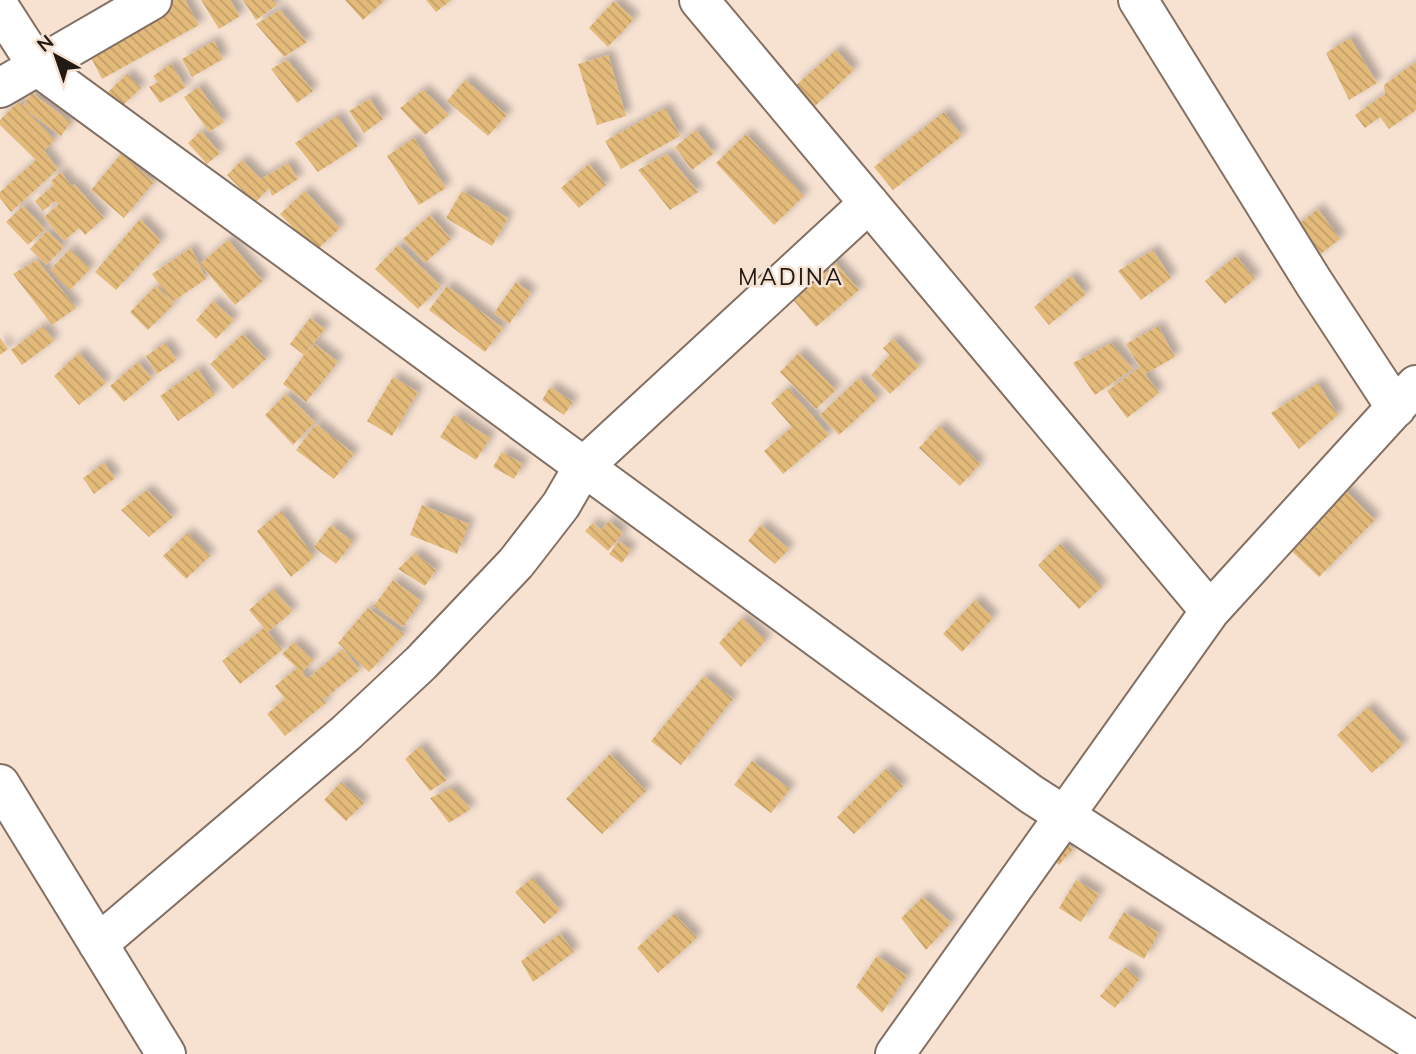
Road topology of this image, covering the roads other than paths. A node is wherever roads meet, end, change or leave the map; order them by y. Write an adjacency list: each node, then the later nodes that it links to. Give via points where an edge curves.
1 (152, 0): 5 (street)
2 (699, 0): 7 (street)
3 (1138, 0): 8 (street, via 1314,283)
4 (0, 8): 5 (street)
5 (38, 67): 6 (street); 9 (street)
6 (0, 88)
7 (869, 203): 9 (street); 10 (street)
8 (1406, 397): 10 (street)
9 (583, 467): 12 (street); 13 (street, via 561,505 516,563 421,663 346,733)
10 (1210, 611): 12 (street)
11 (0, 784): 13 (street)
12 (1064, 816): 14 (street); 16 (street)
13 (98, 944): 15 (street)
14 (1416, 1042)
15 (166, 1054)
16 (895, 1054)

